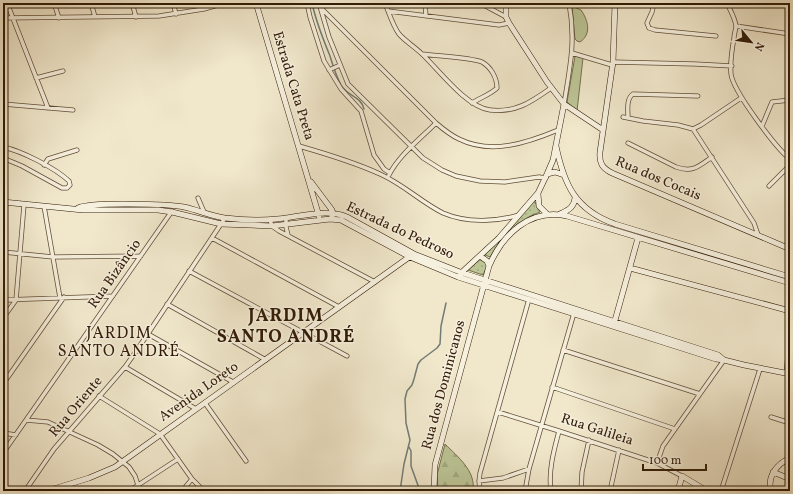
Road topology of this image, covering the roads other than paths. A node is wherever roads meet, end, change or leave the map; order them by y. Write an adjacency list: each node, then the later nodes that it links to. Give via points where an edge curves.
1 (7, 3): 27 (street)
2 (54, 3): 26 (street)
3 (91, 3): 23 (street)
4 (132, 3): 24 (street)
5 (173, 3): 20 (street)
6 (225, 3): 18 (street)
7 (256, 3): 60 (main road, Estrada Cata Preta)
8 (307, 3): 40 (street, via 324,62)
9 (385, 3): 19 (street)
10 (425, 3): 22 (street)
11 (480, 3): 29 (street)
12 (506, 3): 29 (main road)
13 (569, 3): 35 (street, via 573,31)
14 (615, 3): 37 (main road, Rua dos Cocais)
15 (654, 3): 34 (street, via 647,23 649,28)
16 (727, 3): 32 (street)
17 (319, 4): 28 (street); 31 (street)
18 (213, 5): 20 (street)
19 (388, 11): 22 (street); 36 (street, via 399,33)
20 (176, 14): 21 (street)
21 (159, 16): 24 (street); 30 (street)
22 (426, 16): 29 (street, via 498,24)
23 (95, 17): 24 (street); 26 (street)
24 (136, 17)
25 (3, 18): 27 (street)
26 (59, 18): 27 (street)
27 (14, 19): 42 (street)
28 (332, 19): 31 (street, via 327,20); 54 (street)
29 (507, 20): 43 (main road)
30 (160, 22)
31 (325, 24): 38 (street)
32 (736, 26): 33 (street); 39 (street)
33 (790, 34)
34 (716, 36)
35 (572, 53): 37 (street); 49 (street)
36 (422, 54): 47 (street); 47 (street, via 475,60 487,66 496,79 497,88 491,94)
37 (613, 64): 39 (street); 58 (main road, Rua dos Cocais)
38 (340, 65): 40 (street); 63 (street, via 348,84)
39 (732, 66): 45 (street, via 731,75)
40 (329, 70): 70 (street, via 341,89 361,111 374,155)
41 (63, 71): 42 (street)
42 (36, 78): 50 (street)
43 (551, 88): 47 (street, via 529,103 508,110 489,110); 49 (main road)
44 (698, 96): 53 (street, via 633,94 628,100)
45 (741, 98): 55 (street); 56 (street)
46 (790, 100): 55 (street, via 772,102)
47 (472, 103)
48 (3, 104): 50 (street)
49 (564, 104): 57 (main road); 58 (main road)
50 (48, 108): 51 (street)
51 (73, 110)
52 (623, 117): 53 (street)
53 (628, 118): 56 (street)
54 (436, 123): 57 (street, via 460,140 482,146 516,145); 63 (street)
55 (762, 126): 67 (street)
56 (693, 129): 65 (street)
57 (558, 130): 61 (main road)
58 (603, 130): 100 (main road, Rua dos Cocais, via 599,155 605,169)
59 (628, 142): 65 (street, via 684,170 693,169)
60 (299, 146): 72 (main road, Estrada Cata Preta); 74 (street, via 341,158)
61 (556, 146): 71 (main road); 73 (main road)
62 (3, 147): 68 (street)
63 (411, 147): 70 (street); 73 (street, via 437,168 456,176 501,182)
64 (77, 150): 68 (street, via 48,159)
65 (712, 157): 100 (street, via 754,223)
66 (3, 158): 68 (street, via 62,188 70,186 65,177)
67 (790, 159)
68 (44, 165)
69 (790, 165): 75 (street)
70 (390, 173): 74 (street)
71 (564, 175): 73 (main road, via 555,172); 79 (main road)
72 (308, 176): 78 (main road, Estrada Cata Preta); 80 (main road, Estrada Cata Preta)
73 (547, 176): 76 (main road)
74 (388, 178): 91 (street, via 449,215 486,220)
75 (769, 186)
76 (538, 193): 89 (main road, via 539,206); 91 (main road)
77 (198, 198): 87 (street)
78 (324, 198): 80 (main road, via 318,196); 92 (main road, Estrada Cata Preta, via 332,210)
79 (575, 198): 90 (main road, via 572,208); 114 (main road, via 594,214 612,223)
80 (314, 199): 88 (main road, Estrada Cata Preta)
81 (3, 202): 82 (main road, Estrada do Pedroso)
82 (24, 205): 84 (main road, Estrada do Pedroso); 105 (street)
83 (174, 205): 85 (main road, Estrada do Pedroso, via 105,205); 86 (street, Rua Bizâncio); 87 (main road, Estrada do Pedroso)
84 (44, 206): 85 (main road, Estrada do Pedroso); 109 (street)
85 (78, 208): 86 (main road, Estrada do Pedroso)
86 (172, 212): 97 (main road, Estrada do Pedroso); 107 (street, Rua Bizâncio)
87 (204, 212): 93 (main road, Estrada do Pedroso)
88 (318, 214): 92 (main road, Estrada do Pedroso); 95 (main road, Estrada Cata Preta); 96 (main road, Estrada do Pedroso)
89 (547, 214): 90 (main road); 110 (main road, Rua dos Dominicanos, via 528,220 514,230 497,249)
90 (559, 214): 102 (main road)
91 (521, 215): 108 (main road)
92 (332, 216): 95 (main road, Estrada do Pedroso); 106 (main road, Estrada do Pedroso)
93 (225, 218): 94 (main road, Estrada do Pedroso); 97 (street, Rua Oriente)
94 (270, 220): 96 (main road, Estrada do Pedroso); 98 (street)
95 (322, 220): 96 (main road, Estrada do Pedroso)
96 (286, 221): 98 (main road, Estrada do Pedroso); 99 (street)
97 (221, 224): 98 (main road, Estrada do Pedroso); 101 (street, Rua Oriente)
98 (272, 226): 99 (street)
99 (288, 235): 115 (street)
100 (758, 235): 103 (main road, Rua dos Cocais)
101 (212, 238): 112 (street, Rua Oriente); 124 (street)
102 (638, 238): 111 (main road); 117 (main road)
103 (790, 249)
104 (3, 252): 105 (street)
105 (20, 254): 109 (street); 122 (street)
106 (412, 255): 113 (main road, Estrada do Pedroso); 115 (main road, Avenida Loreto)
107 (141, 256): 109 (street); 118 (street, Rua Bizâncio)
108 (480, 256): 110 (main road); 113 (main road)
109 (53, 257): 119 (street)
110 (489, 266): 116 (main road, Rua dos Dominicanos)
111 (630, 268): 126 (main road); 128 (main road)
112 (189, 271): 123 (street, Rua Oriente); 129 (street)
113 (459, 275): 116 (main road, Estrada do Pedroso)
114 (790, 277)
115 (375, 282): 124 (main road, Avenida Loreto)
116 (484, 283): 120 (main road, Estrada do Pedroso); 177 (main road, Rua dos Dominicanos, via 435,465)
117 (790, 283)
118 (113, 296): 119 (street); 148 (street, Rua Bizâncio)
119 (62, 297): 122 (street); 140 (street)
120 (530, 298): 125 (main road, Estrada do Pedroso); 146 (street)
121 (3, 300): 122 (street)
122 (16, 300): 127 (street)
123 (168, 304): 131 (street, Rua Oriente); 134 (street)
124 (339, 307): 129 (main road, Avenida Loreto)
125 (574, 311): 128 (main road, Estrada do Pedroso); 132 (street)
126 (790, 311)
127 (3, 318)
128 (613, 324): 135 (main road, Estrada do Pedroso, via 718,355)
129 (303, 332): 133 (street); 134 (main road, Avenida Loreto)
130 (790, 332): 138 (main road)
131 (148, 334): 136 (street, Rua Oriente); 139 (street)
132 (563, 350): 141 (street); 142 (street)
133 (347, 356)
134 (266, 360): 139 (main road, Avenida Loreto)
135 (724, 360): 137 (main road, Estrada do Pedroso); 142 (street)
136 (125, 367): 143 (street, Rua Oriente); 145 (street)
137 (760, 368): 138 (main road, Estrada do Pedroso); 187 (street)
138 (788, 374)
139 (234, 382): 144 (main road, Avenida Loreto)
140 (3, 384)
141 (552, 387): 150 (street); 151 (street)
142 (700, 394): 151 (street)
143 (99, 396): 153 (street, Rua Oriente); 155 (street)
144 (205, 402): 145 (main road, Avenida Loreto); 163 (street)
145 (196, 409): 155 (main road, Avenida Loreto)
146 (498, 412): 150 (street, Rua Galileia); 170 (street)
147 (771, 417): 149 (street)
148 (26, 420): 153 (street, via 48,422); 156 (street, Rua Bizâncio)
149 (790, 423)
150 (542, 425): 152 (street, Rua Galileia); 165 (street)
151 (675, 429): 164 (street, via 663,446)
152 (559, 430): 157 (street, Rua Galileia); 180 (street, via 550,474)
153 (70, 431): 162 (street); 172 (street, Rua Oriente)
154 (3, 433): 156 (street)
155 (160, 434): 161 (street); 162 (main road, Avenida Loreto)
156 (16, 435): 159 (street, Rua Bizâncio)
157 (589, 440): 158 (street, Rua Galileia); 181 (street)
158 (619, 450): 164 (street, Rua Galileia); 182 (street)
159 (3, 452)
160 (790, 458): 166 (main road)
161 (178, 459): 169 (street); 171 (street)
162 (123, 461): 171 (street, via 132,471); 173 (main road, Avenida Loreto, via 105,472)
163 (246, 461)
164 (656, 463): 167 (street, Rua Galileia)
165 (529, 469): 170 (street, via 503,478); 179 (street)
166 (773, 472): 168 (main road); 188 (main road, via 769,483)
167 (682, 476): 185 (main road); 186 (main road, Rua Galileia)
168 (790, 478)
169 (192, 479): 175 (street); 176 (street)
170 (479, 481): 178 (street)
171 (138, 485): 174 (street)
172 (25, 491)
173 (47, 491)
174 (129, 491)
175 (182, 491)
176 (204, 491)
177 (434, 491)
178 (480, 491)
179 (525, 491)
180 (551, 491)
181 (581, 491)
182 (610, 491)
183 (614, 491): 184 (street)
184 (634, 491)
185 (678, 491)
186 (707, 491)
187 (721, 491)
188 (771, 491)

